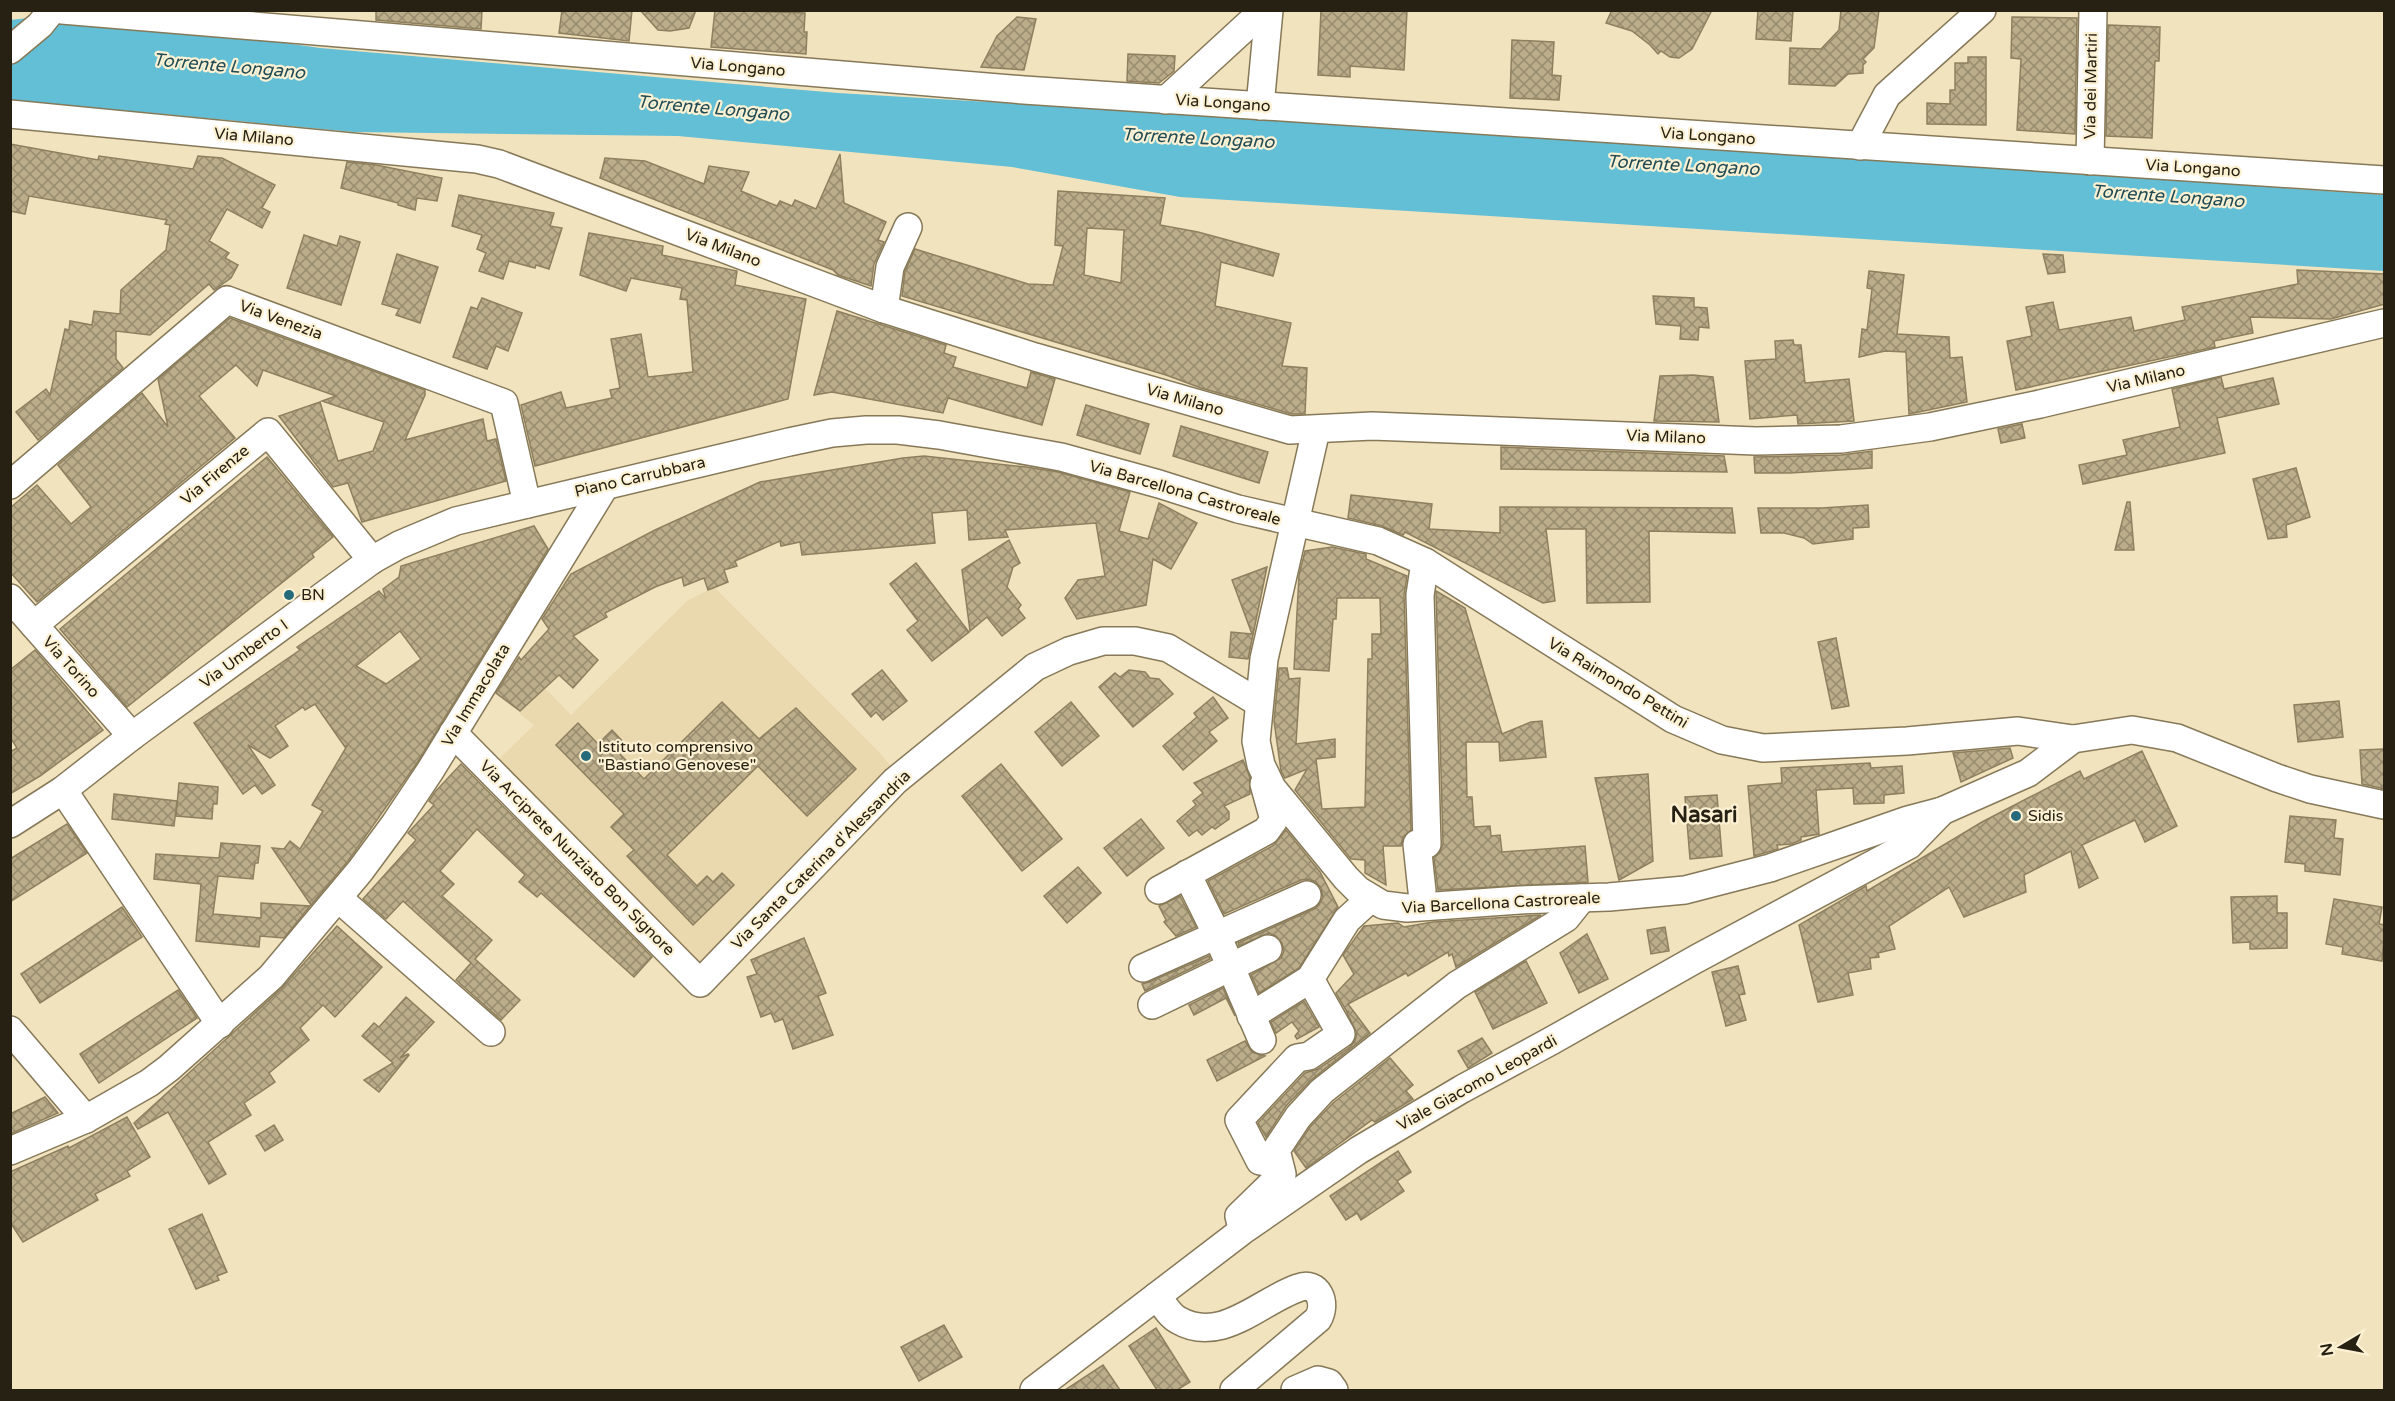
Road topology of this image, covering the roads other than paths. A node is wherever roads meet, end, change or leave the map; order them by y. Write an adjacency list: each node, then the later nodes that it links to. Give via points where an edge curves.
1 (1264, 10): 7 (street)
2 (1269, 10): 8 (street)
3 (1982, 10): 10 (street, via 1887,95)
4 (2093, 10): 11 (street, Via dei Martiri)
5 (52, 15): 6 (street); 7 (street, Via Longano)
6 (10, 50)
7 (1166, 99): 8 (street, Via Longano)
8 (1260, 106): 10 (street, Via Longano)
9 (10, 114): 14 (street, Via Milano, via 477,159 524,172)
10 (1860, 146): 11 (street, Via Longano)
11 (2090, 161): 12 (street, Via Longano)
12 (2385, 180)
13 (908, 227): 14 (street, via 890,267)
14 (884, 309): 16 (street, Via Milano, via 1182,400 1290,430)
15 (2385, 323): 16 (street, Via Milano, via 2040,404 1869,437 1778,441 1372,426)
16 (1316, 430): 21 (street)
17 (752, 450): 19 (street, Piano Carrubbara); 21 (street, Via Barcellona Castroreale, via 866,430 939,435 1061,458)
18 (10, 485): 20 (street, Via Venezia, via 226,300 504,403)
19 (605, 486): 20 (street, Piano Carrubbara); 27 (street, Via Immacolata)
20 (527, 504): 22 (street, Via Umberto I, via 456,521)
21 (1294, 523): 23 (street, Via Raimondo Pettini, via 1378,542); 26 (street, Via Barcellona Castroreale, via 1264,659)
22 (372, 560): 25 (street, Via Firenze, via 268,432); 28 (street, Via Umberto I)
23 (1425, 562): 29 (street, Via Raimondo Pettini, via 1673,719 1722,740 1763,748 2018,731); 37 (street, via 1420,595 1427,844 1417,844)
24 (10, 598): 25 (street, Via Torino)
25 (34, 625): 28 (street, Via Torino)
26 (1259, 703): 30 (street, Via Barcellona Castroreale, via 1256,741); 47 (street, Via Santa Caterina d'Alessandria, via 1168,648 1135,641 1103,641 1035,667 895,781)
27 (453, 733): 39 (street, Via Immacolata, via 394,825); 47 (street, Via Arciprete Nunziato Bon Signore)
28 (132, 736): 31 (street, Via Umberto I)
29 (2073, 739): 32 (street, Via Barcellona Castroreale, via 2132,730 2177,738 2310,789); 33 (street, Via Barcellona Castroreale, via 2028,773)
30 (1266, 778): 35 (street, via 1263,787 1274,820 1266,831); 41 (street, Via Barcellona Castroreale, via 1346,878)
31 (63, 790): 34 (street, Via Umberto I); 49 (street)
32 (2385, 805)
33 (1942, 811): 40 (street, Via Barcellona Castroreale, via 1714,884); 55 (street, Viale Giacomo Leopardi, via 1909,845 1422,1112 1359,1150)
34 (10, 824)
35 (1187, 874): 36 (street); 42 (street)
36 (1159, 891)
37 (1422, 891)
38 (1307, 895): 42 (street)
39 (338, 898): 49 (street, Via Immacolata, via 271,976); 51 (street)
40 (1582, 898): 41 (street, Via Barcellona Castroreale, via 1407,908 1393,908); 54 (street, via 1566,918 1457,985 1322,1091 1276,1150)
41 (1370, 899): 46 (street, via 1347,920)
42 (1217, 935): 44 (street); 45 (street)
43 (1268, 949): 44 (street)
44 (1230, 967): 46 (street, via 1256,1028); 48 (street)
45 (1143, 968)
46 (1310, 980): 54 (street, via 1341,1034 1310,1056 1297,1058 1239,1120 1260,1161)
47 (700, 983)
48 (1152, 1005)
49 (220, 1024): 52 (street, Via Immacolata, via 149,1083)
50 (10, 1030): 52 (street)
51 (491, 1032)
52 (86, 1119): 53 (street, Via Immacolata)
53 (10, 1150)
54 (1279, 1164): 55 (street, via 1282,1174 1239,1216)
55 (1242, 1231): 56 (street, Viale Giacomo Leopardi)
56 (1157, 1296): 57 (street, Viale Giacomo Leopardi); 58 (street, via 1177,1320 1199,1328 1233,1322 1297,1288 1310,1287 1320,1295 1323,1308 1318,1319)
57 (1034, 1390)
58 (1234, 1390)
59 (1296, 1390): 60 (street, via 1318,1380 1329,1383)
60 (1334, 1390)

